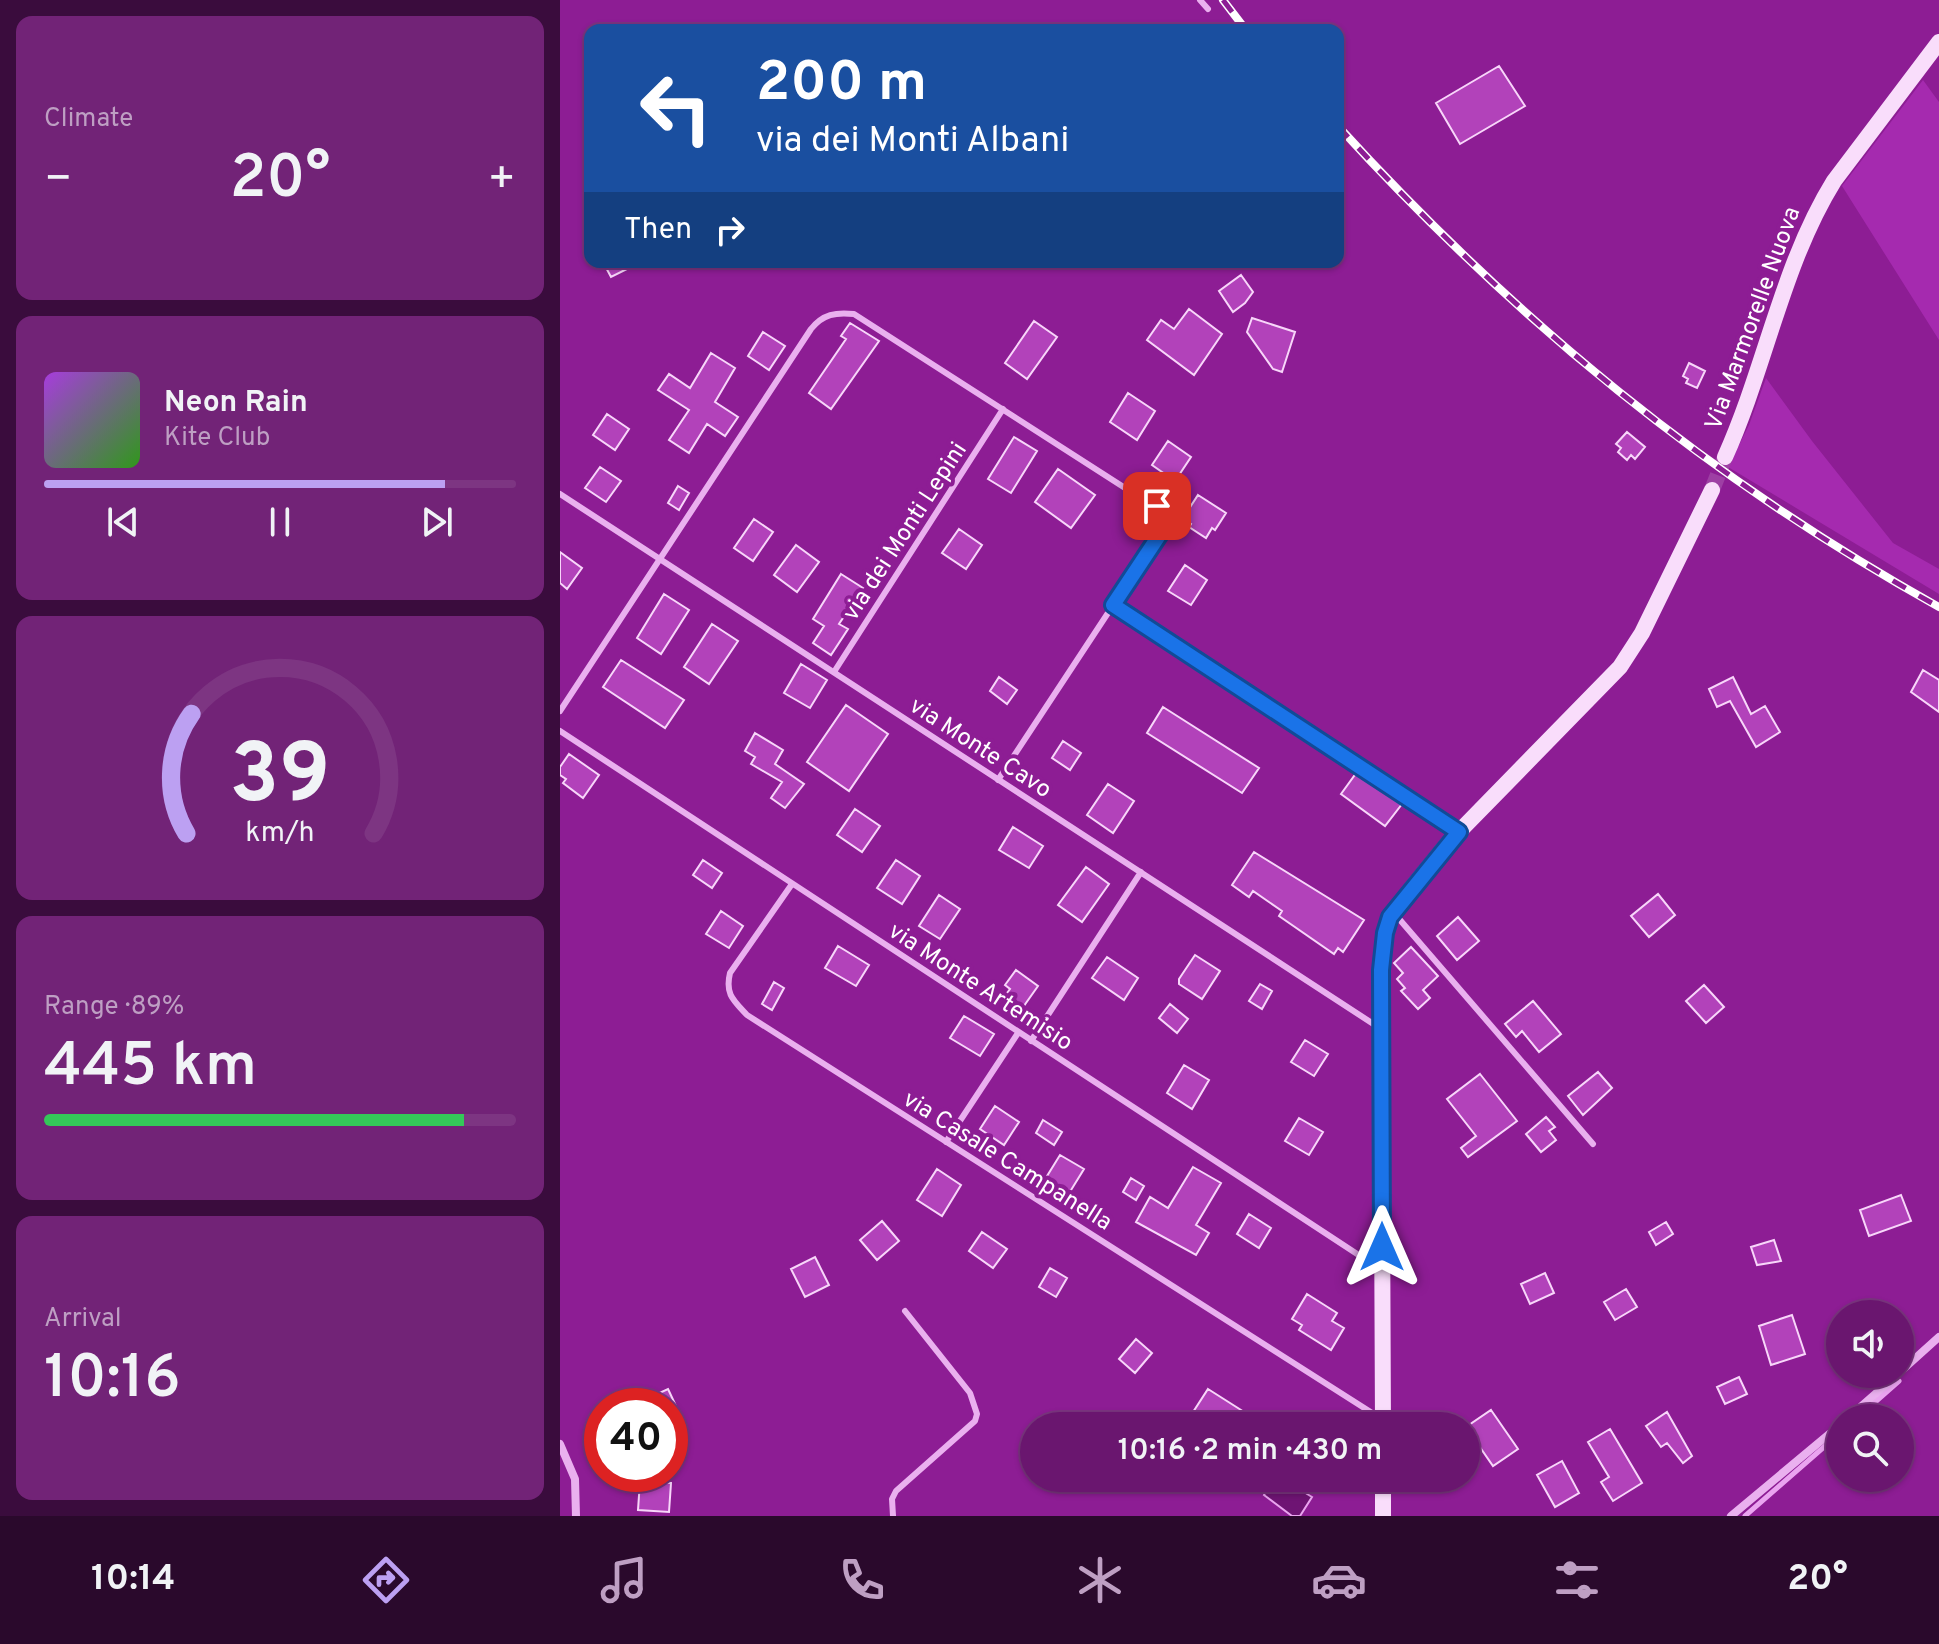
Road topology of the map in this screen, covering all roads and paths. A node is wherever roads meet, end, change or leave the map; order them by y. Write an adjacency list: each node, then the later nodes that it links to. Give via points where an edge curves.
1 (1200, 0): 2 (lane)
2 (1208, 9)
3 (1939, 42): 5 (street, Via Marmorelle Nuova, via 1820,204)
4 (1003, 409): 8 (lane, via 854,314 829,314 811,329); 9 (lane, via 1164,513 1162,531); 10 (lane, via dei Monti Lepini)
5 (1725, 457)
6 (1712, 490): 14 (street, via 1620,667)
7 (560, 494): 8 (lane, via Monte Cavo)
8 (661, 560): 10 (lane, via Monte Cavo); 11 (lane)
9 (1113, 605): 13 (lane); 14 (lane)
10 (834, 672): 13 (lane, via Monte Cavo)
11 (560, 711)
12 (560, 731): 16 (lane, via Monte Artemisio)
13 (998, 780): 15 (lane, via Monte Cavo)
14 (1459, 832): 17 (street)
15 (1141, 872): 18 (lane, via Monte Cavo); 20 (lane)
16 (792, 884): 19 (lane, via Monte Artemisio); 21 (lane, via Casale Campanella, via 730,973 732,999 747,1015)
17 (1393, 913): 18 (street, via 1383,947); 22 (lane)
18 (1382, 1029): 23 (street)
19 (1018, 1033): 20 (lane, via Monte Artemisio); 21 (lane)
20 (1031, 1041): 23 (lane, via Monte Artemisio)
21 (946, 1142): 29 (lane, via Casale Campanella)
22 (1593, 1144)
23 (1382, 1271): 30 (street)
24 (905, 1311): 35 (lane, via 970,1393 977,1414 896,1491)
25 (1939, 1337): 26 (street)
26 (1914, 1360)
27 (1882, 1388): 28 (street)
28 (1864, 1404)
29 (1366, 1412)
30 (1383, 1412)
31 (1826, 1437): 37 (street)
32 (560, 1444): 34 (street, via 575,1479)
33 (1383, 1492): 36 (street)
34 (576, 1516)
35 (893, 1516)
36 (1383, 1516)
37 (1731, 1516)

